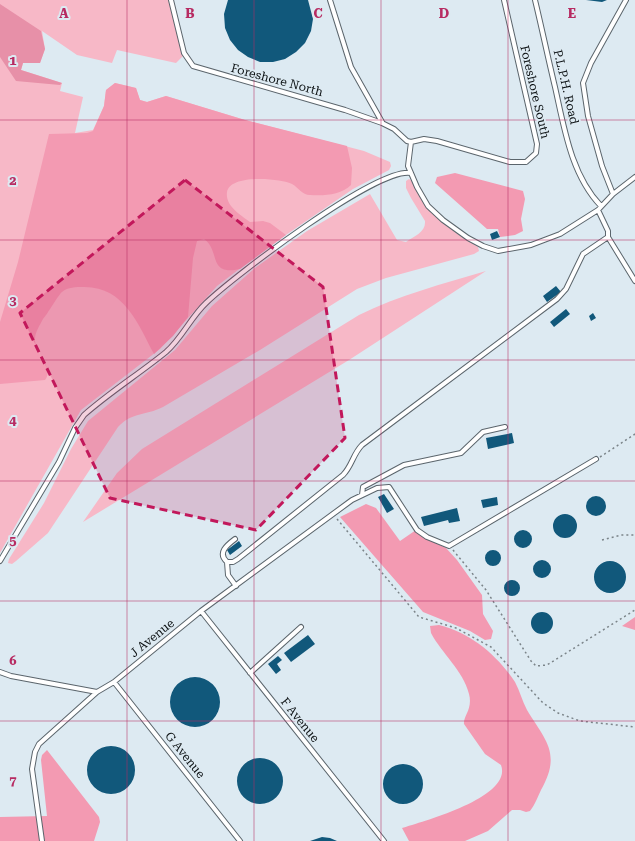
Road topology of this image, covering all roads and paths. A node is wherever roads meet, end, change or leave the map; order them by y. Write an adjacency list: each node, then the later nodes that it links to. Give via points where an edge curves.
1 (171, 0): 6 (lane, Foreshore North, via 184,53 189,63 197,68)
2 (330, 0): 6 (lane, via 351,67)
3 (504, 0): 7 (lane, Foreshore South, via 537,144 536,153 526,162 510,162 436,141 424,139)
4 (535, 0): 11 (lane, P.L.P.H. Road, via 569,144 582,177)
5 (626, 0): 10 (lane, via 582,83 588,116)
6 (382, 122): 7 (lane, Foreshore North)
7 (411, 142): 8 (lane, via 408,166)
8 (411, 173): 11 (lane, via 433,212 468,238 498,251 555,237); 23 (lane, via 400,173 358,193 302,228 209,300 165,352 90,409 75,428 59,462)
9 (635, 178): 10 (lane)
10 (613, 194): 11 (lane)
11 (600, 208): 12 (lane, P.L.P.H. Road)
12 (608, 237): 13 (lane, P.L.P.H. Road); 24 (lane, via 583,254 566,289 557,299 362,446 343,475 238,559)
13 (635, 281)
14 (505, 427): 17 (lane, via 483,432 461,453 404,465 363,487)
15 (635, 434): 16 (path)
16 (596, 459): 22 (lane)
17 (362, 495): 18 (lane, J Avenue); 22 (lane, via 377,488 388,487 417,530 426,537)
18 (333, 514): 25 (lane, J Avenue); 33 (path, via 419,617 456,628 491,647 542,703 558,713 580,720)
19 (635, 535): 21 (path, via 621,535)
20 (235, 539): 24 (lane, via 222,552)
21 (602, 540)
22 (449, 546): 26 (path, via 486,590 536,666 546,665)
23 (0, 561)
24 (227, 562): 25 (lane, via 228,574)
25 (236, 586): 27 (lane, J Avenue)
26 (635, 610)
27 (201, 611): 30 (lane, F Avenue); 31 (lane, J Avenue)
28 (302, 627): 30 (lane)
29 (0, 672): 32 (lane)
30 (250, 673): 36 (lane, F Avenue)
31 (114, 682): 32 (lane, J Avenue); 35 (lane, G Avenue)
32 (97, 692): 34 (lane, J Avenue, via 48,735 35,752 32,770)
33 (635, 727)
34 (42, 841)
35 (240, 841)
36 (384, 841)

